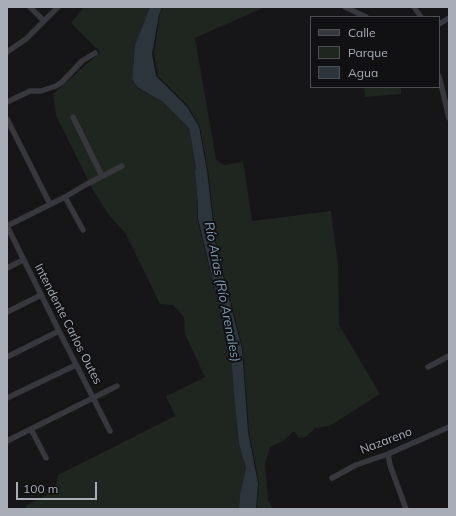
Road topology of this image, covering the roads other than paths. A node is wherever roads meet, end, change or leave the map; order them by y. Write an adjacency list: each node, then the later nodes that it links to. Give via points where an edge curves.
1 (30, 7): 8 (street)
2 (58, 7): 8 (street)
3 (345, 7): 5 (street)
4 (414, 7): 6 (street)
5 (364, 16)
6 (420, 16)
7 (449, 18): 9 (street)
8 (44, 21): 10 (street, via 26,39)
9 (440, 23)
10 (7, 52)
11 (95, 53): 13 (street, via 82,61 56,86 30,92)
12 (440, 80): 15 (street)
13 (7, 102)
14 (74, 117): 18 (street)
15 (449, 118)
16 (7, 119): 20 (street)
17 (122, 166): 18 (street)
18 (102, 176): 19 (street)
19 (65, 197): 20 (street); 22 (street)
20 (50, 204): 21 (street)
21 (7, 226): 23 (street, Intendente Carlos Outes)
22 (83, 230)
23 (23, 260): 24 (street); 25 (street, Intendente Carlos Outes)
24 (7, 268)
25 (41, 295): 26 (street); 27 (street, Intendente Carlos Outes)
26 (7, 312)
27 (59, 331): 29 (street); 30 (street, Intendente Carlos Outes)
28 (449, 356): 31 (street)
29 (7, 357)
30 (76, 364): 33 (street); 34 (street, Intendente Carlos Outes)
31 (428, 367)
32 (117, 386): 34 (street)
33 (7, 398)
34 (93, 398): 36 (street); 37 (street, Intendente Carlos Outes)
35 (449, 427): 39 (street, Nazareno)
36 (31, 429): 38 (street); 40 (street)
37 (110, 431)
38 (7, 441)
39 (388, 454): 41 (street, Nazareno, via 356,465); 42 (street)
40 (46, 458)
41 (332, 478)
42 (406, 509)

